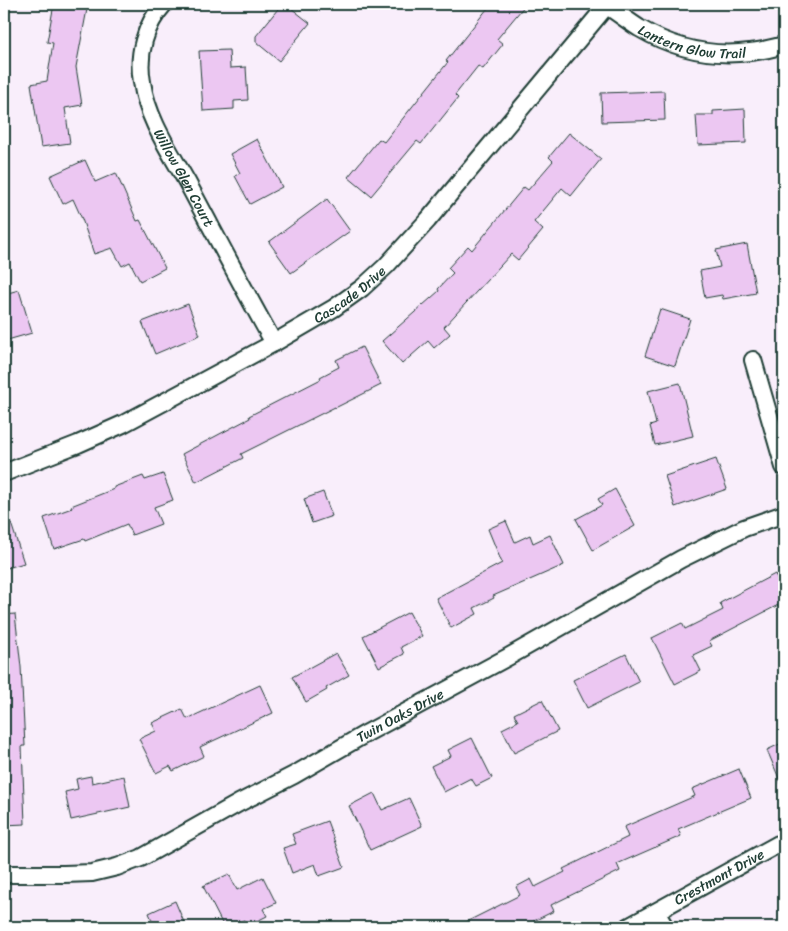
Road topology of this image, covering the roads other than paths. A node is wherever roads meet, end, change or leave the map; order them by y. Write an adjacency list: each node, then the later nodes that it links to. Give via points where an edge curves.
1 (164, 4): 4 (street, Willow Glen Court, via 145,33 141,80 145,100 165,145)
2 (608, 5): 3 (street, Lantern Glow Trail, via 640,28 697,51 724,54); 4 (street, Cascade Drive, via 386,266 334,308)
3 (784, 45)
4 (274, 343): 7 (street, Cascade Drive, via 123,424)
5 (753, 360): 6 (street)
6 (784, 467)
7 (4, 473)
8 (784, 514): 10 (street, Twin Oaks Drive, via 744,528 681,559 141,858 92,873)
9 (784, 841): 11 (street, Crestmont Drive)
10 (4, 874)
11 (656, 912): 12 (street, Crestmont Drive); 13 (street)
12 (628, 927)
13 (665, 927)

